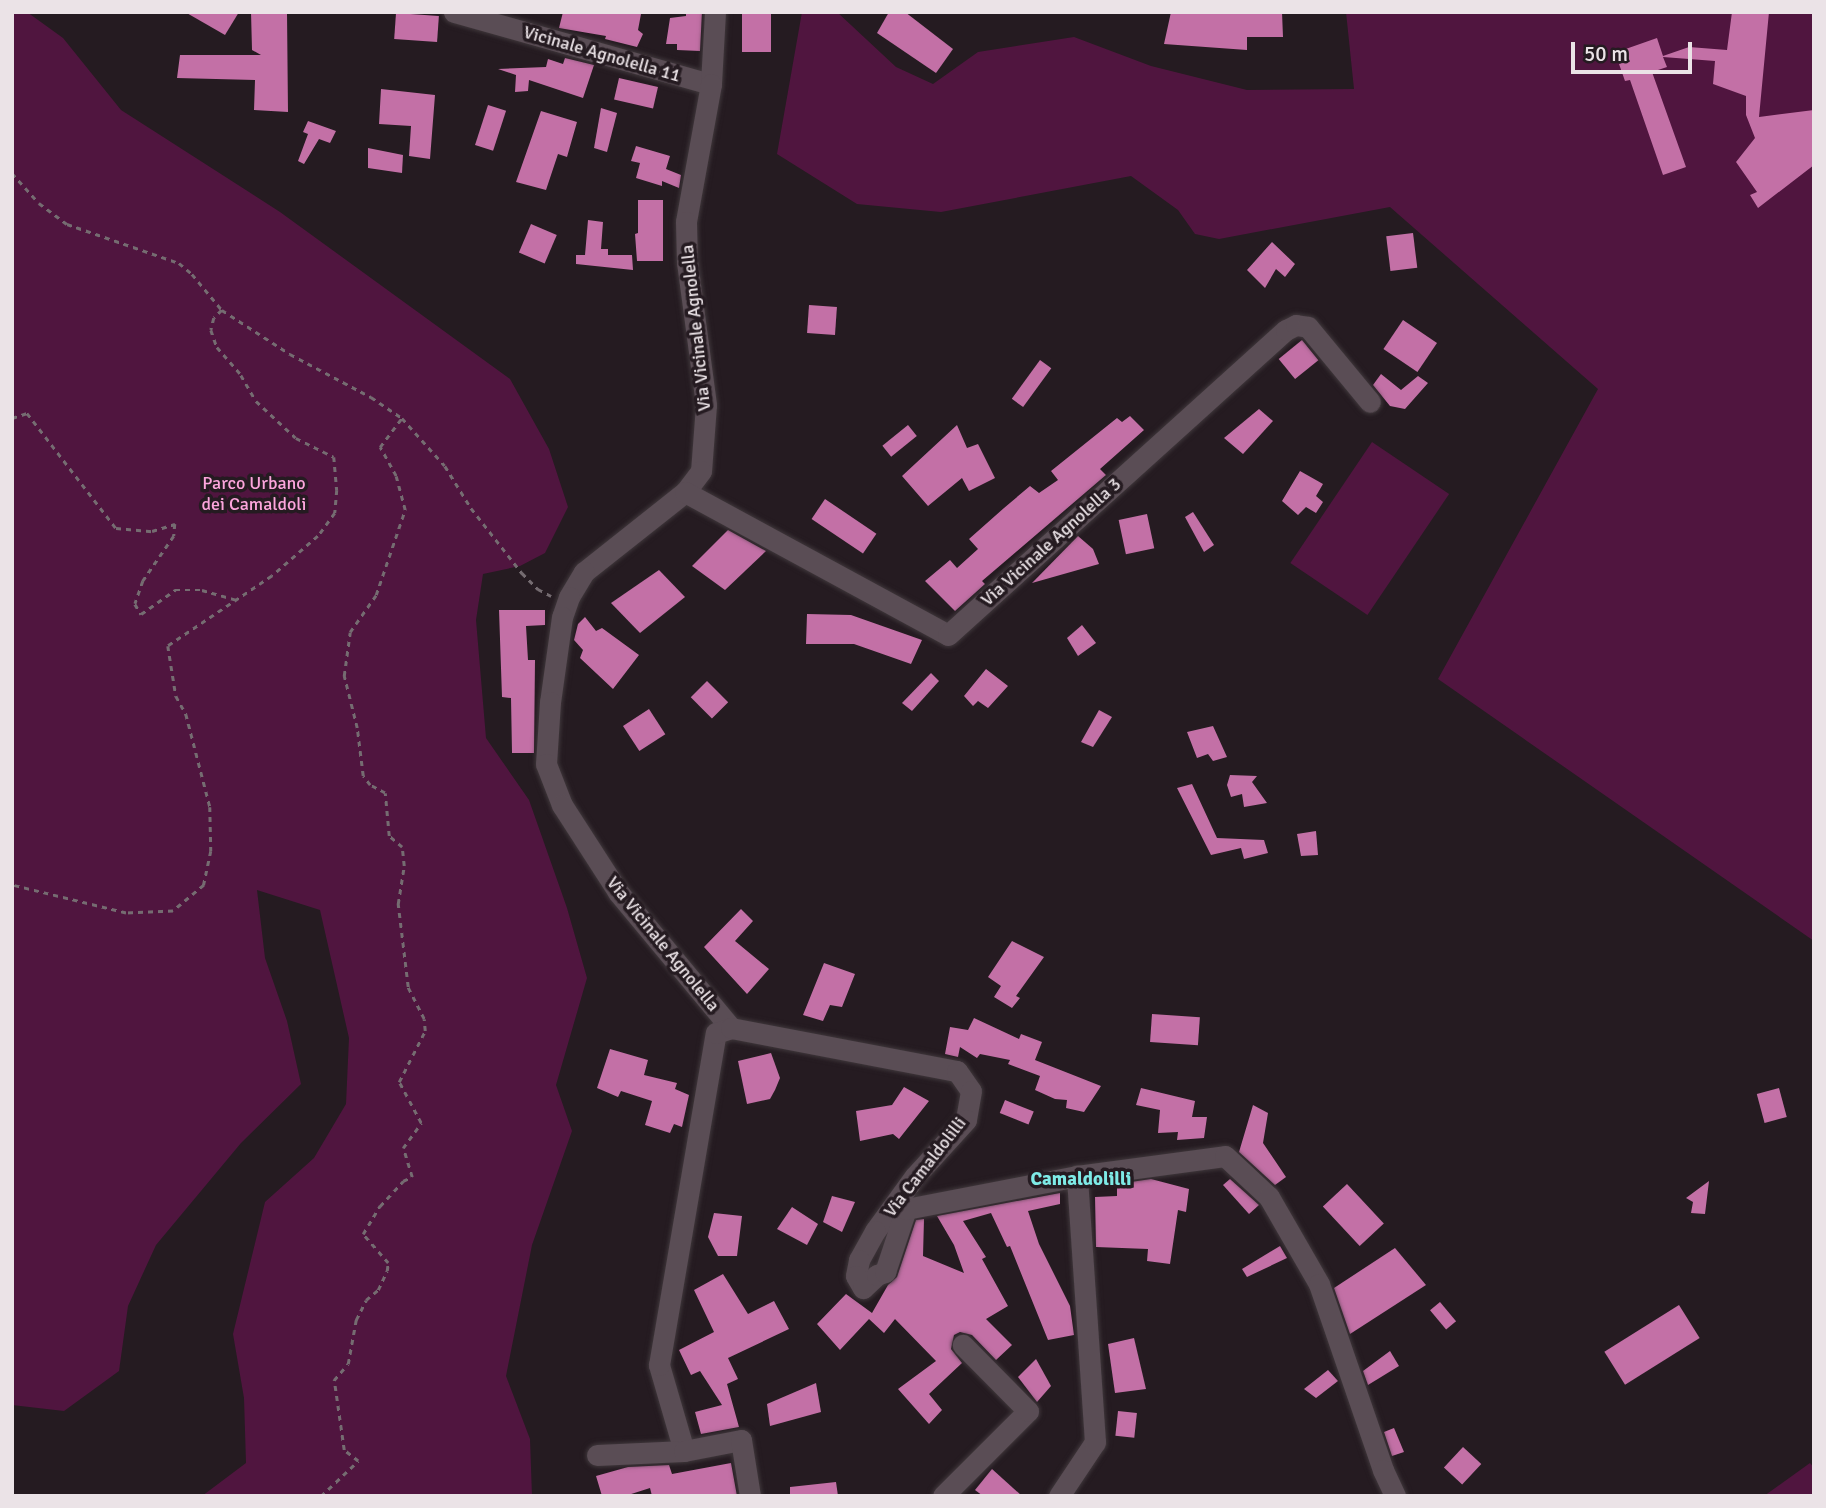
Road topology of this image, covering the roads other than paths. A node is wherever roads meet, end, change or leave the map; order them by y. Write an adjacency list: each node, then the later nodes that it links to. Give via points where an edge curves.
1 (454, 12): 3 (street, Vicinale Agnolella 11)
2 (715, 12): 3 (street, Via Vicinale Agnolella)
3 (711, 84): 5 (street, Via Vicinale Agnolella, via 686,222 706,405 705,453 701,471)
4 (1370, 402): 5 (street, Via Vicinale Agnolella 3, via 1308,327 1296,325 1286,330 948,635)
5 (685, 492): 6 (street, Via Vicinale Agnolella, via 584,572 567,604 546,737 547,764 562,805 618,892)
6 (731, 1028): 7 (street, Via Camaldolilli, via 957,1071 971,1091 966,1120 915,1176 864,1250 856,1276 863,1288 886,1272 906,1209); 9 (street, via 716,1033 659,1365)
7 (1077, 1176): 13 (street, via 1094,1442); 14 (street, Via Camaldolilli, via 1225,1156 1269,1197 1319,1284)
8 (963, 1345): 12 (street, via 1028,1411)
9 (684, 1451): 10 (street); 11 (street, via 741,1440)
10 (597, 1455)
11 (750, 1496)
12 (943, 1496)
13 (1059, 1496)
14 (1395, 1496)

